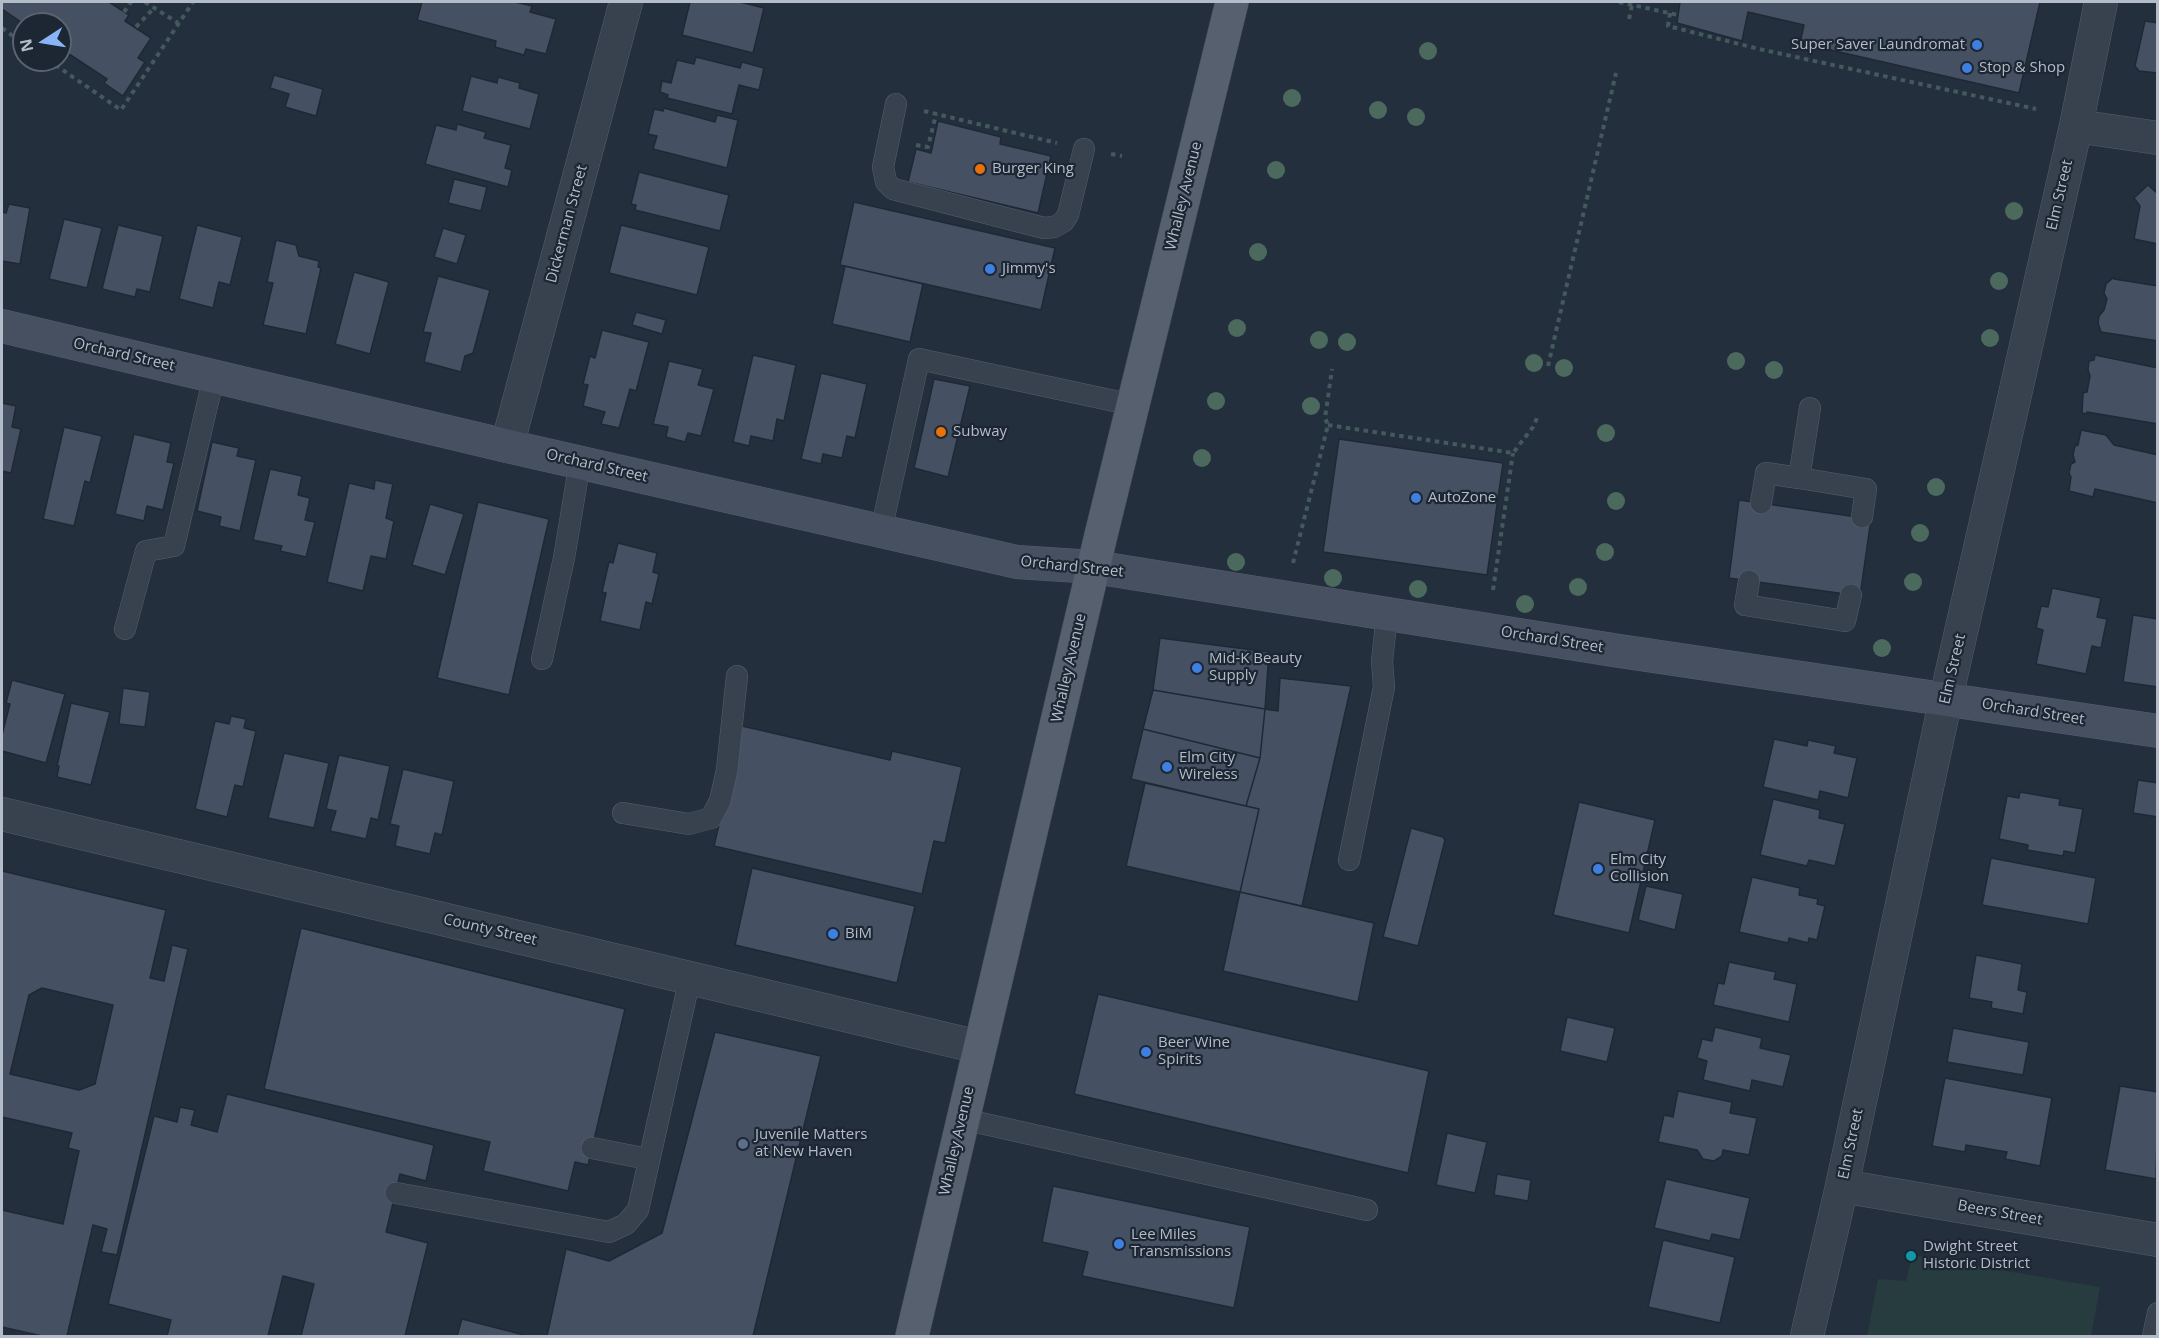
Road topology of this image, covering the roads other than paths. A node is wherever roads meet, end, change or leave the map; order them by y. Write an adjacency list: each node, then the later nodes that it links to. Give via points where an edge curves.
1 (626, 2): 12 (street, Dickerman Street)
2 (1232, 2): 10 (main road, Whalley Avenue)
3 (2101, 2): 5 (street, Elm Street)
4 (896, 104): 7 (lane, via 883,167 886,182 893,189 1044,228 1054,227 1068,215)
5 (2076, 126): 6 (street); 25 (street, Elm Street)
6 (2157, 138)
7 (1083, 149)
8 (2, 326): 9 (main road, Orchard Street)
9 (214, 376): 12 (main road, Orchard Street); 22 (lane, via 174,546 146,551)
10 (1133, 405): 17 (lane, via 919,359); 18 (main road, Whalley Avenue)
11 (1810, 408): 14 (lane)
12 (507, 446): 13 (main road, Orchard Street)
13 (580, 462): 17 (main road, Orchard Street); 23 (lane)
14 (1799, 478): 15 (lane, via 1766,473); 16 (lane, via 1866,489)
15 (1761, 503)
16 (1862, 517)
17 (881, 531): 18 (main road, Orchard Street, via 1017,562)
18 (1094, 567): 21 (main road, Orchard Street); 31 (main road, Whalley Avenue)
19 (1749, 581): 20 (lane, via 1745,605 1845,621)
20 (1851, 595)
21 (1387, 615): 25 (main road, Orchard Street); 29 (lane, via 1382,661 1384,687)
22 (125, 629)
23 (542, 659)
24 (737, 676): 27 (lane, via 727,770 720,801 711,818 689,824)
25 (1946, 698): 26 (main road, Orchard Street); 35 (street, Elm Street)
26 (2157, 731)
27 (623, 813)
28 (2, 814): 30 (street, County Street)
29 (1349, 860)
30 (690, 978): 31 (street, County Street); 34 (lane)
31 (979, 1047): 32 (main road, Whalley Avenue)
32 (963, 1119): 37 (lane); 40 (main road, Whalley Avenue)
33 (592, 1148): 34 (lane)
34 (648, 1159): 36 (lane, via 638,1210 626,1224 609,1232)
35 (1842, 1186): 38 (street, Beers Street); 41 (street, Elm Street)
36 (396, 1193)
37 (1367, 1210)
38 (2157, 1240)
39 (2157, 1312): 42 (lane)
40 (912, 1336)
41 (1807, 1336)
42 (2153, 1336)

